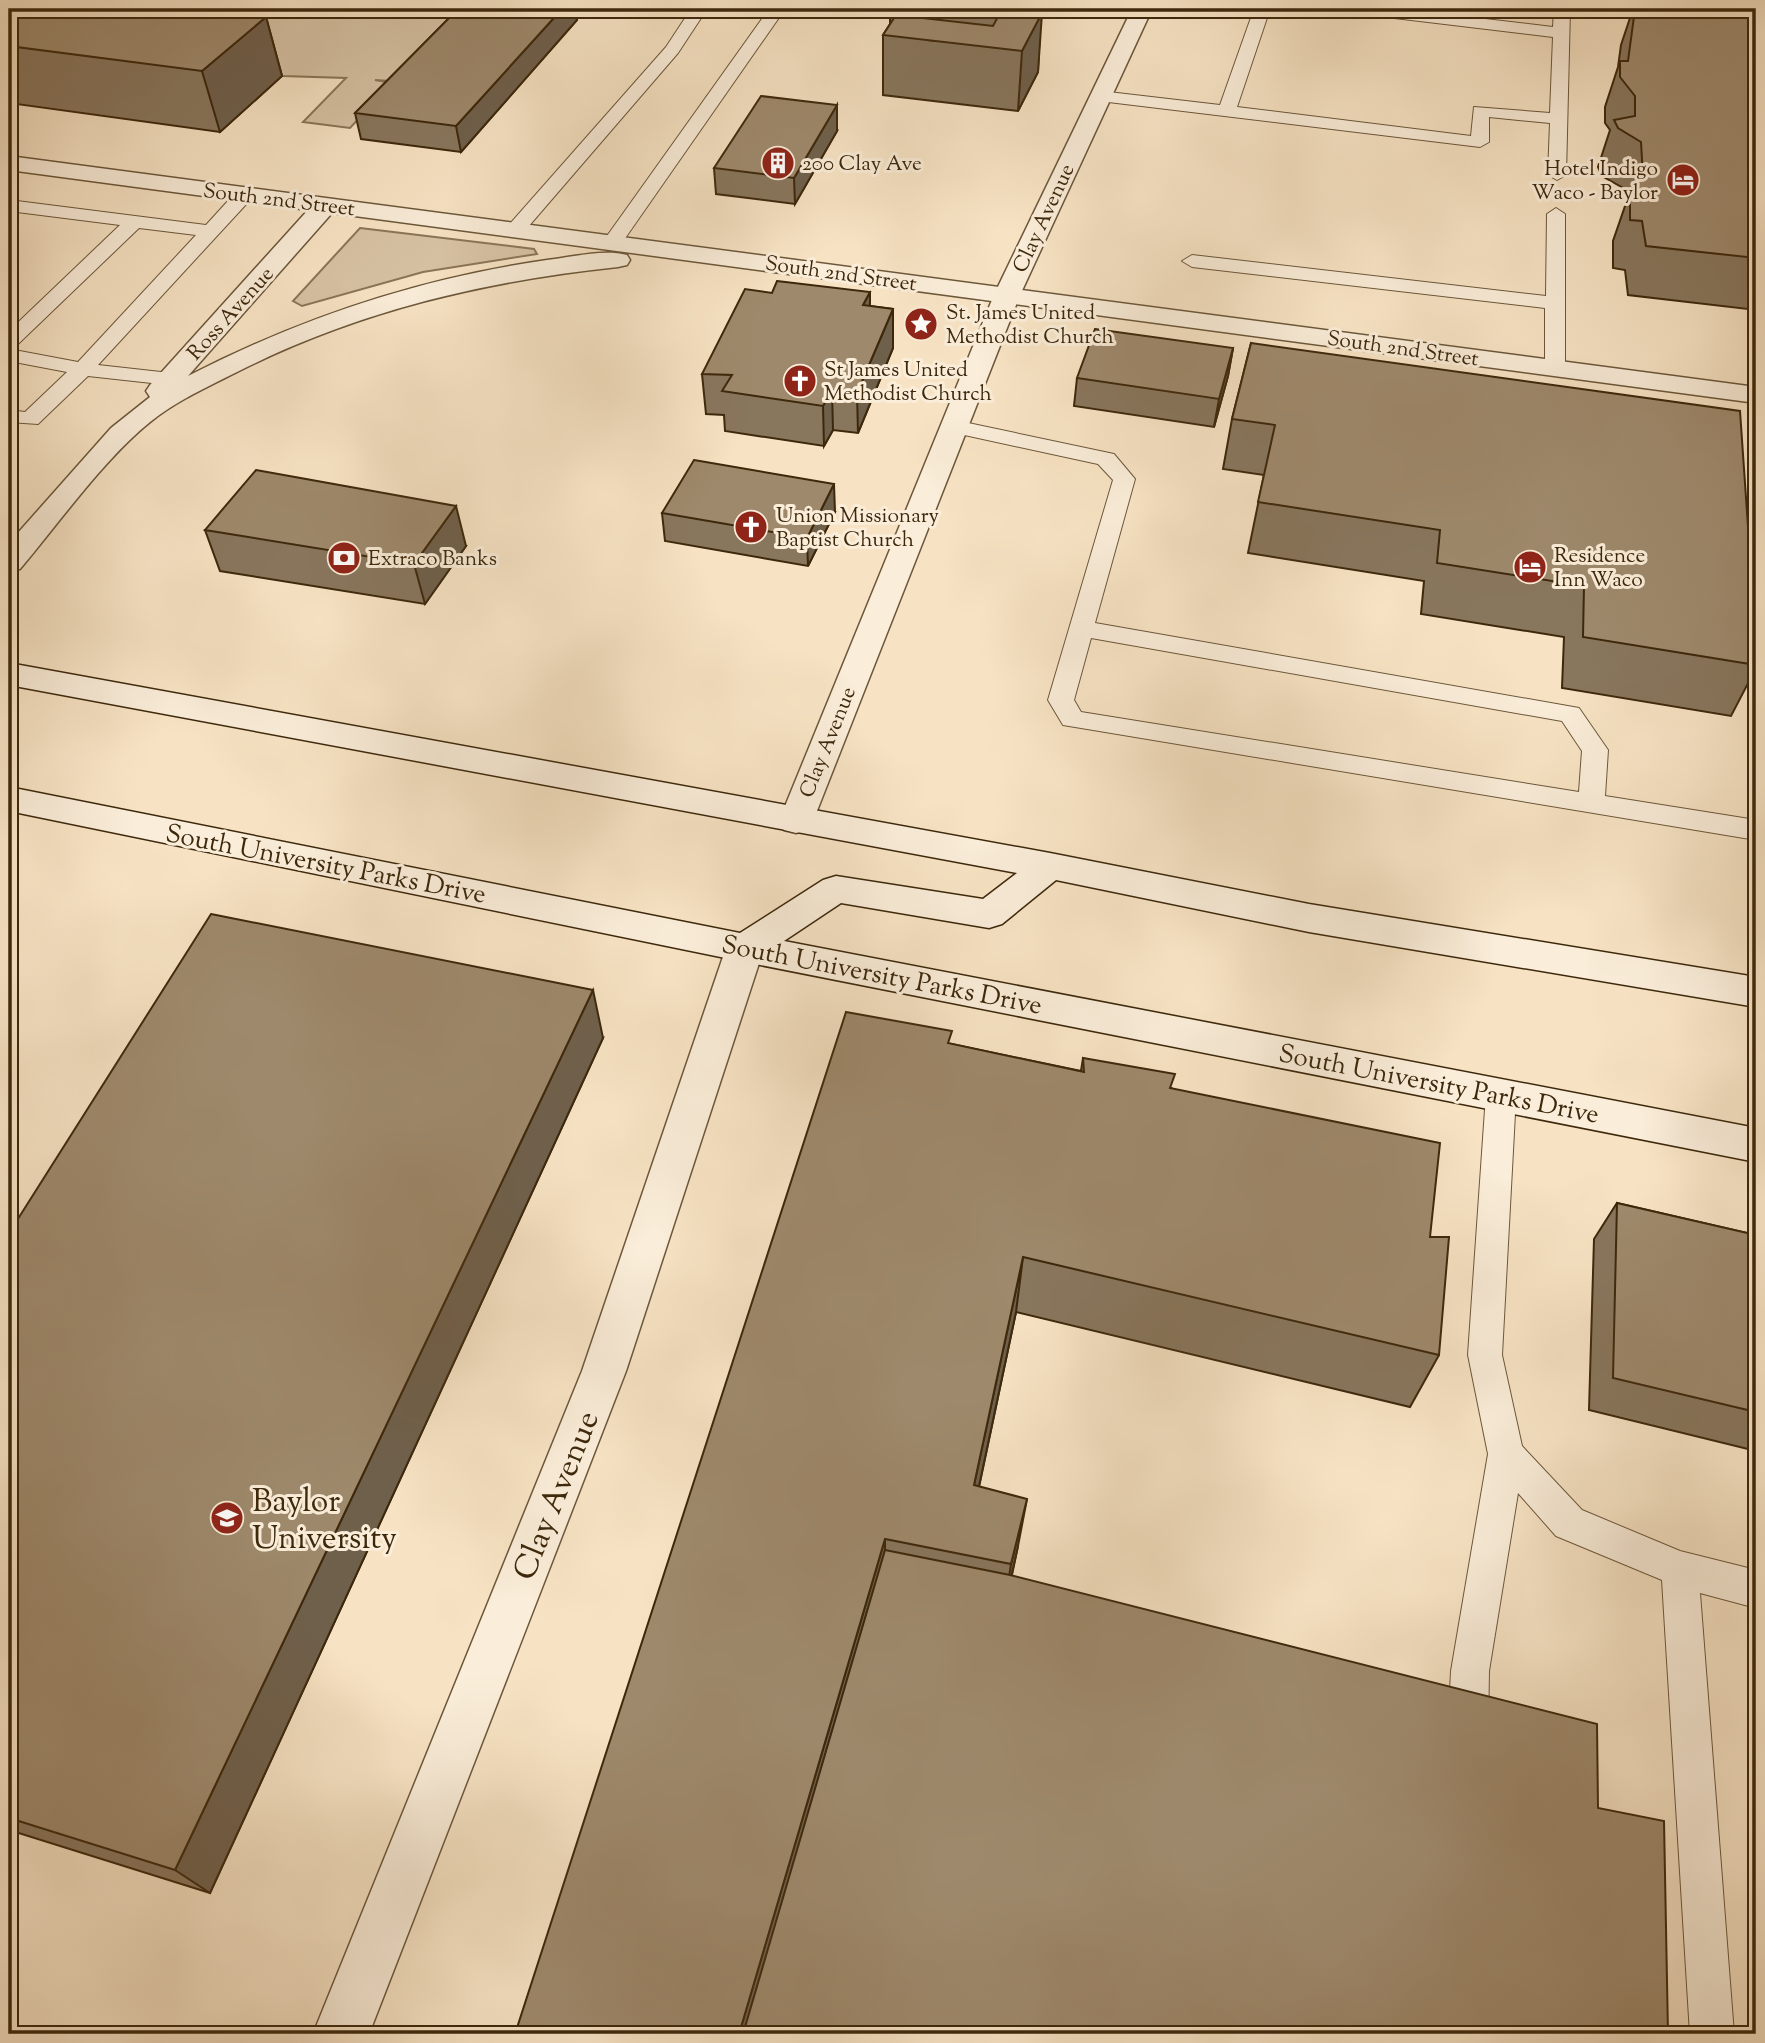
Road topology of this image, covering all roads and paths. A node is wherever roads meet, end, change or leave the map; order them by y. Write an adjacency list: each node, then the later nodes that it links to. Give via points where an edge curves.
1 (699, 9): 19 (lane, via 672,50)
2 (777, 9): 21 (lane)
3 (1142, 9): 8 (street, Clay Avenue)
4 (1262, 9): 9 (lane)
5 (1361, 9): 7 (lane)
6 (1562, 9): 7 (lane)
7 (1562, 33): 10 (lane)
8 (1100, 96): 9 (lane); 24 (street, Clay Avenue)
9 (1227, 111): 10 (lane, via 1480,142 1480,111)
10 (1559, 119): 12 (lane)
11 (9, 163): 13 (street, South 2nd Street)
12 (1557, 174)
13 (244, 195): 14 (street, South 2nd Street); 20 (lane)
14 (326, 205): 19 (street, South 2nd Street); 30 (street, Ross Avenue)
15 (17, 206): 17 (lane); 18 (lane)
16 (1556, 214): 25 (lane)
17 (9, 221)
18 (133, 223): 20 (lane); 26 (lane)
19 (515, 230): 21 (street, South 2nd Street)
20 (208, 231): 29 (lane)
21 (612, 243): 22 (street, South 2nd Street)
22 (718, 257): 24 (street, South 2nd Street); 33 (street, via 628,259 527,269 393,298 266,346 187,387)
23 (1192, 261): 25 (lane)
24 (1006, 295): 28 (street, South 2nd Street); 34 (street, Clay Avenue)
25 (1554, 303): 28 (lane)
26 (9, 342)
27 (9, 355): 29 (lane)
28 (1555, 368): 31 (street, South 2nd Street)
29 (83, 369): 30 (lane); 32 (lane)
30 (170, 379): 33 (street, Ross Avenue)
31 (1756, 395)
32 (20, 417): 35 (lane)
33 (133, 422): 36 (street)
34 (954, 426): 37 (lane, via 1106,459 1124,479); 41 (street, Clay Avenue)
35 (9, 440)
36 (9, 562)
37 (1082, 629): 40 (lane, via 1570,714 1595,750); 40 (lane, via 1061,700 1072,719)
38 (9, 674): 41 (street)
39 (9, 799): 44 (street, South University Parks Drive)
40 (1591, 803): 42 (lane)
41 (796, 821): 43 (street)
42 (1756, 830)
43 (1050, 866): 44 (street, via 989,914 836,889); 45 (street, via 1309,918)
44 (745, 948): 46 (street, South University Parks Drive); 52 (street, Clay Avenue, via 604,1371)
45 (1756, 992)
46 (1501, 1095): 47 (street, South University Parks Drive); 48 (lane, via 1485,1355)
47 (1756, 1145)
48 (1506, 1454): 49 (lane, via 1569,1523); 51 (lane, via 1470,1671)
49 (1680, 1569): 50 (lane); 53 (lane)
50 (1756, 1589)
51 (1466, 1769)
52 (341, 2034)
53 (1713, 2034)

